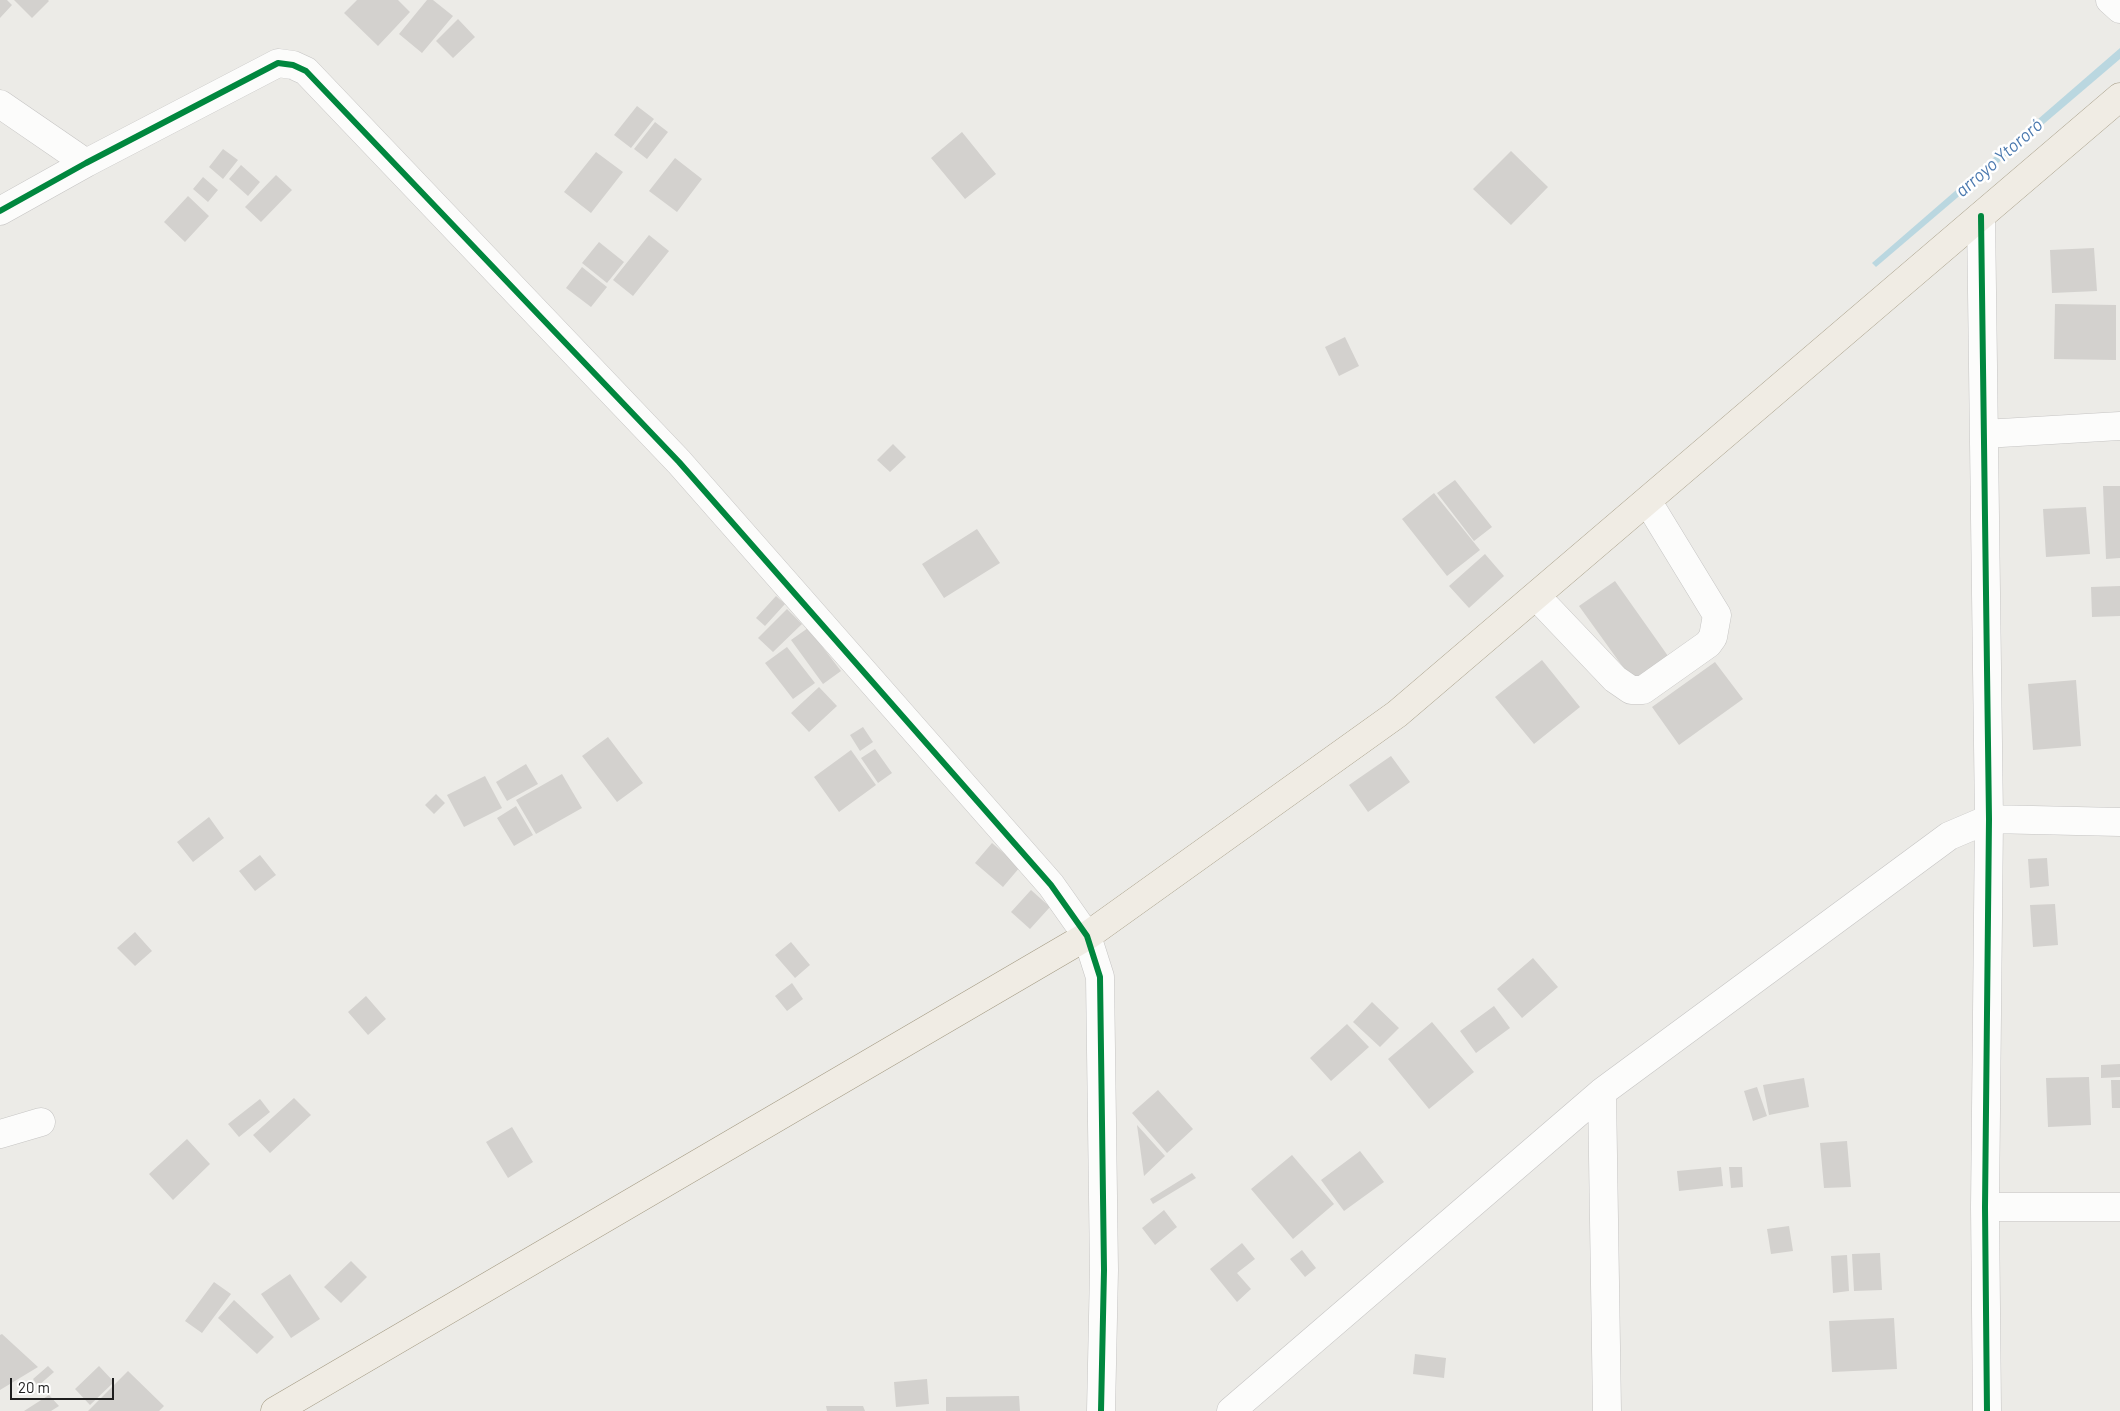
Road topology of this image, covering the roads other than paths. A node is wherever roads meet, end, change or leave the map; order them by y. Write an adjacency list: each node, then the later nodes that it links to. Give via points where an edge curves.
1 (2110, 0): 2 (street)
2 (2120, 9)
3 (2120, 98): 7 (main road)
4 (0, 104): 5 (street)
5 (86, 163): 6 (street); 14 (street, via 278,63 306,71 679,462 1051,885)
6 (0, 212)
7 (1981, 216): 9 (street); 10 (main road)
8 (2120, 426): 9 (street)
9 (1984, 434): 12 (street)
10 (1648, 502): 11 (main road); 11 (street, via 1717,614 1714,637 1708,644 1643,690 1631,690 1615,678)
11 (1537, 597): 14 (main road, via 1397,714)
12 (1989, 819): 13 (street); 15 (street, via 1949,836); 18 (street)
13 (2120, 822)
14 (1088, 936): 20 (main road); 21 (street, via 1100,977 1104,1270)
15 (1602, 1092): 22 (street); 23 (street)
16 (41, 1122): 17 (street)
17 (0, 1134)
18 (1985, 1207): 19 (street); 24 (street)
19 (2120, 1208)
20 (275, 1411)
21 (1101, 1411)
22 (1231, 1411)
23 (1607, 1411)
24 (1987, 1411)

